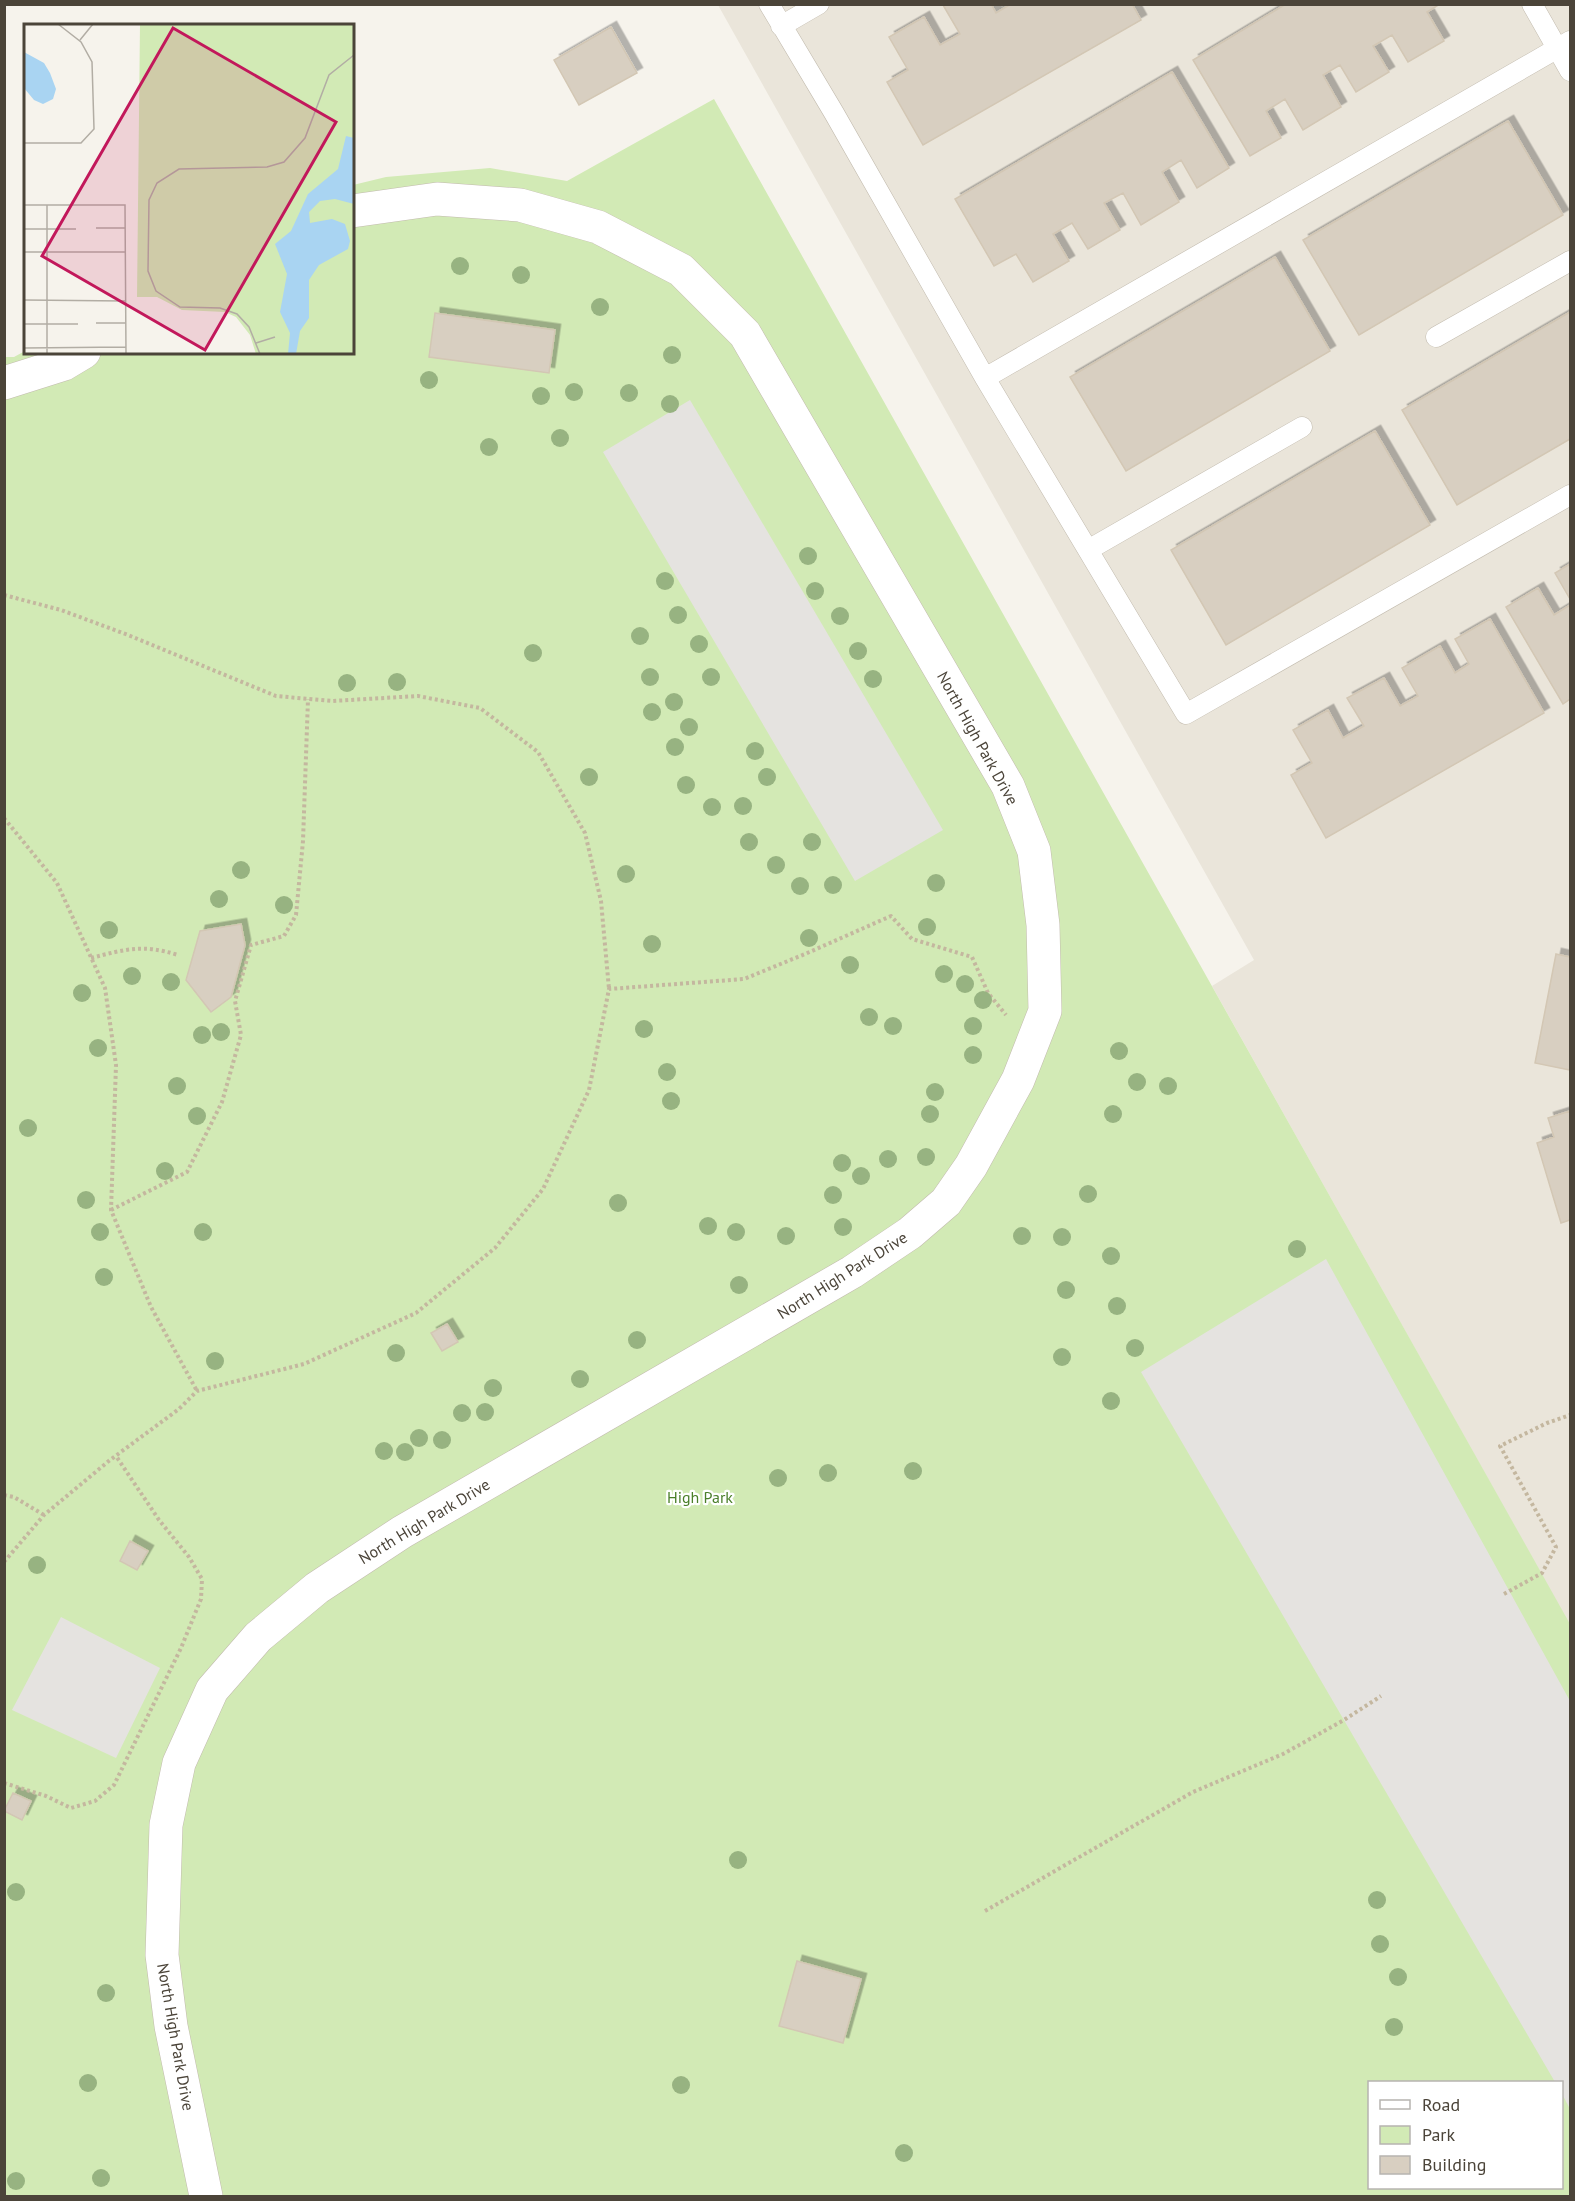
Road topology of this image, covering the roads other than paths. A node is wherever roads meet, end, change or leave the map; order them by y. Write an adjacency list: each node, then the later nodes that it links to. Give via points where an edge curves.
1 (769, 4): 4 (lane)
2 (819, 4): 4 (lane)
3 (1532, 4): 5 (lane)
4 (781, 26): 11 (lane)
5 (1564, 45): 6 (lane); 11 (lane)
6 (1570, 71)
7 (354, 211): 16 (street, North High Park Drive, via 437,199 520,206 598,227 681,270 745,334 1013,797 1034,851 1043,925 1045,1011 1018,1080 970,1166 946,1202 910,1233 852,1272 402,1532 317,1588 258,1637 212,1690 179,1763 166,1825 162,1955 171,2026)
8 (1570, 261): 9 (lane)
9 (1436, 338)
10 (81, 354): 12 (street, via 64,364)
11 (985, 378): 15 (lane)
12 (4, 383)
13 (1302, 427): 15 (lane)
14 (1570, 495): 15 (lane, via 1186,714)
15 (1088, 550)
16 (206, 2196)

